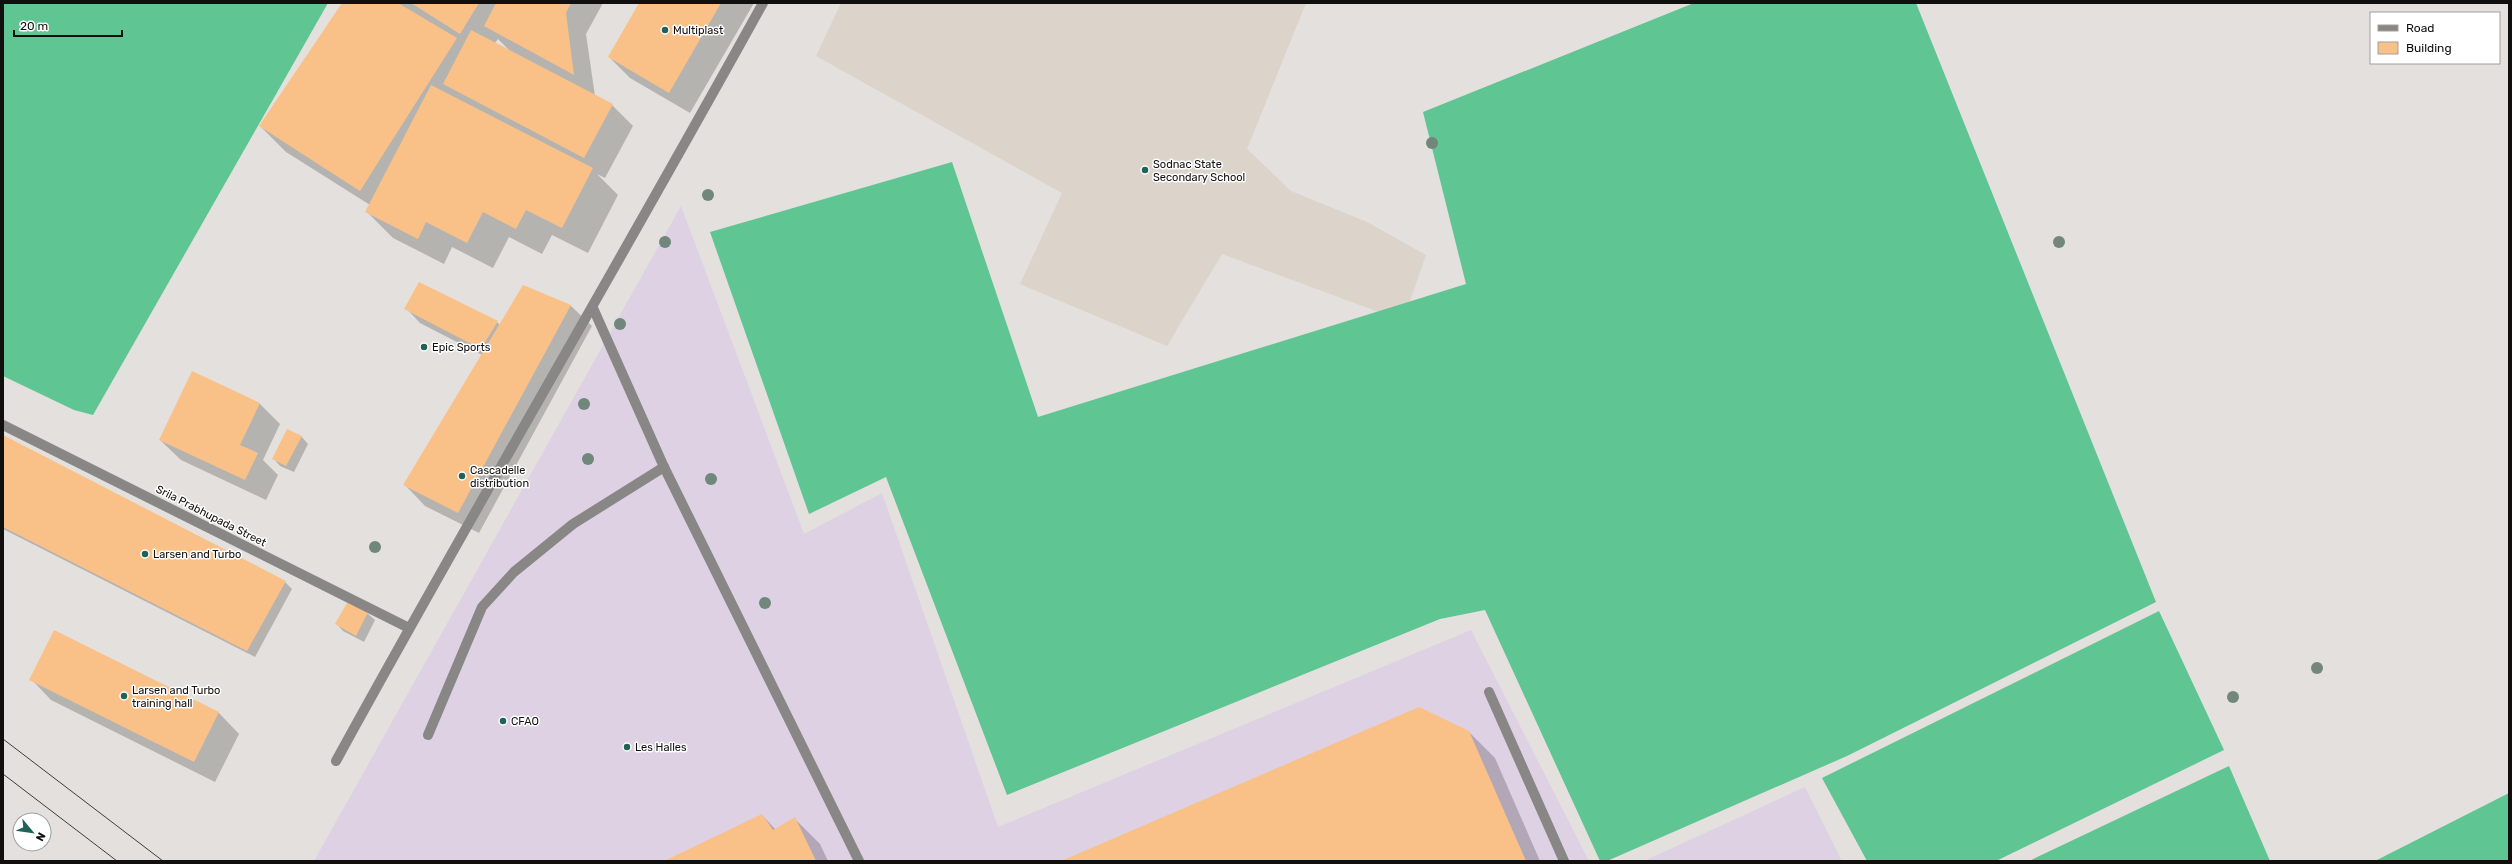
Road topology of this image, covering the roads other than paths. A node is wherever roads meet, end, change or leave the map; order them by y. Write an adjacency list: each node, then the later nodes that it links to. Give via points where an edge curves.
1 (763, 3): 2 (street)
2 (593, 308): 4 (street); 5 (street)
3 (3, 425): 5 (street, Srila Prabhupada Street)
4 (664, 467): 7 (street, via 573,524 514,572 482,607); 9 (street)
5 (408, 628): 8 (street)
6 (1489, 692): 10 (street)
7 (428, 735)
8 (336, 762)
9 (860, 861)
10 (1564, 861)

